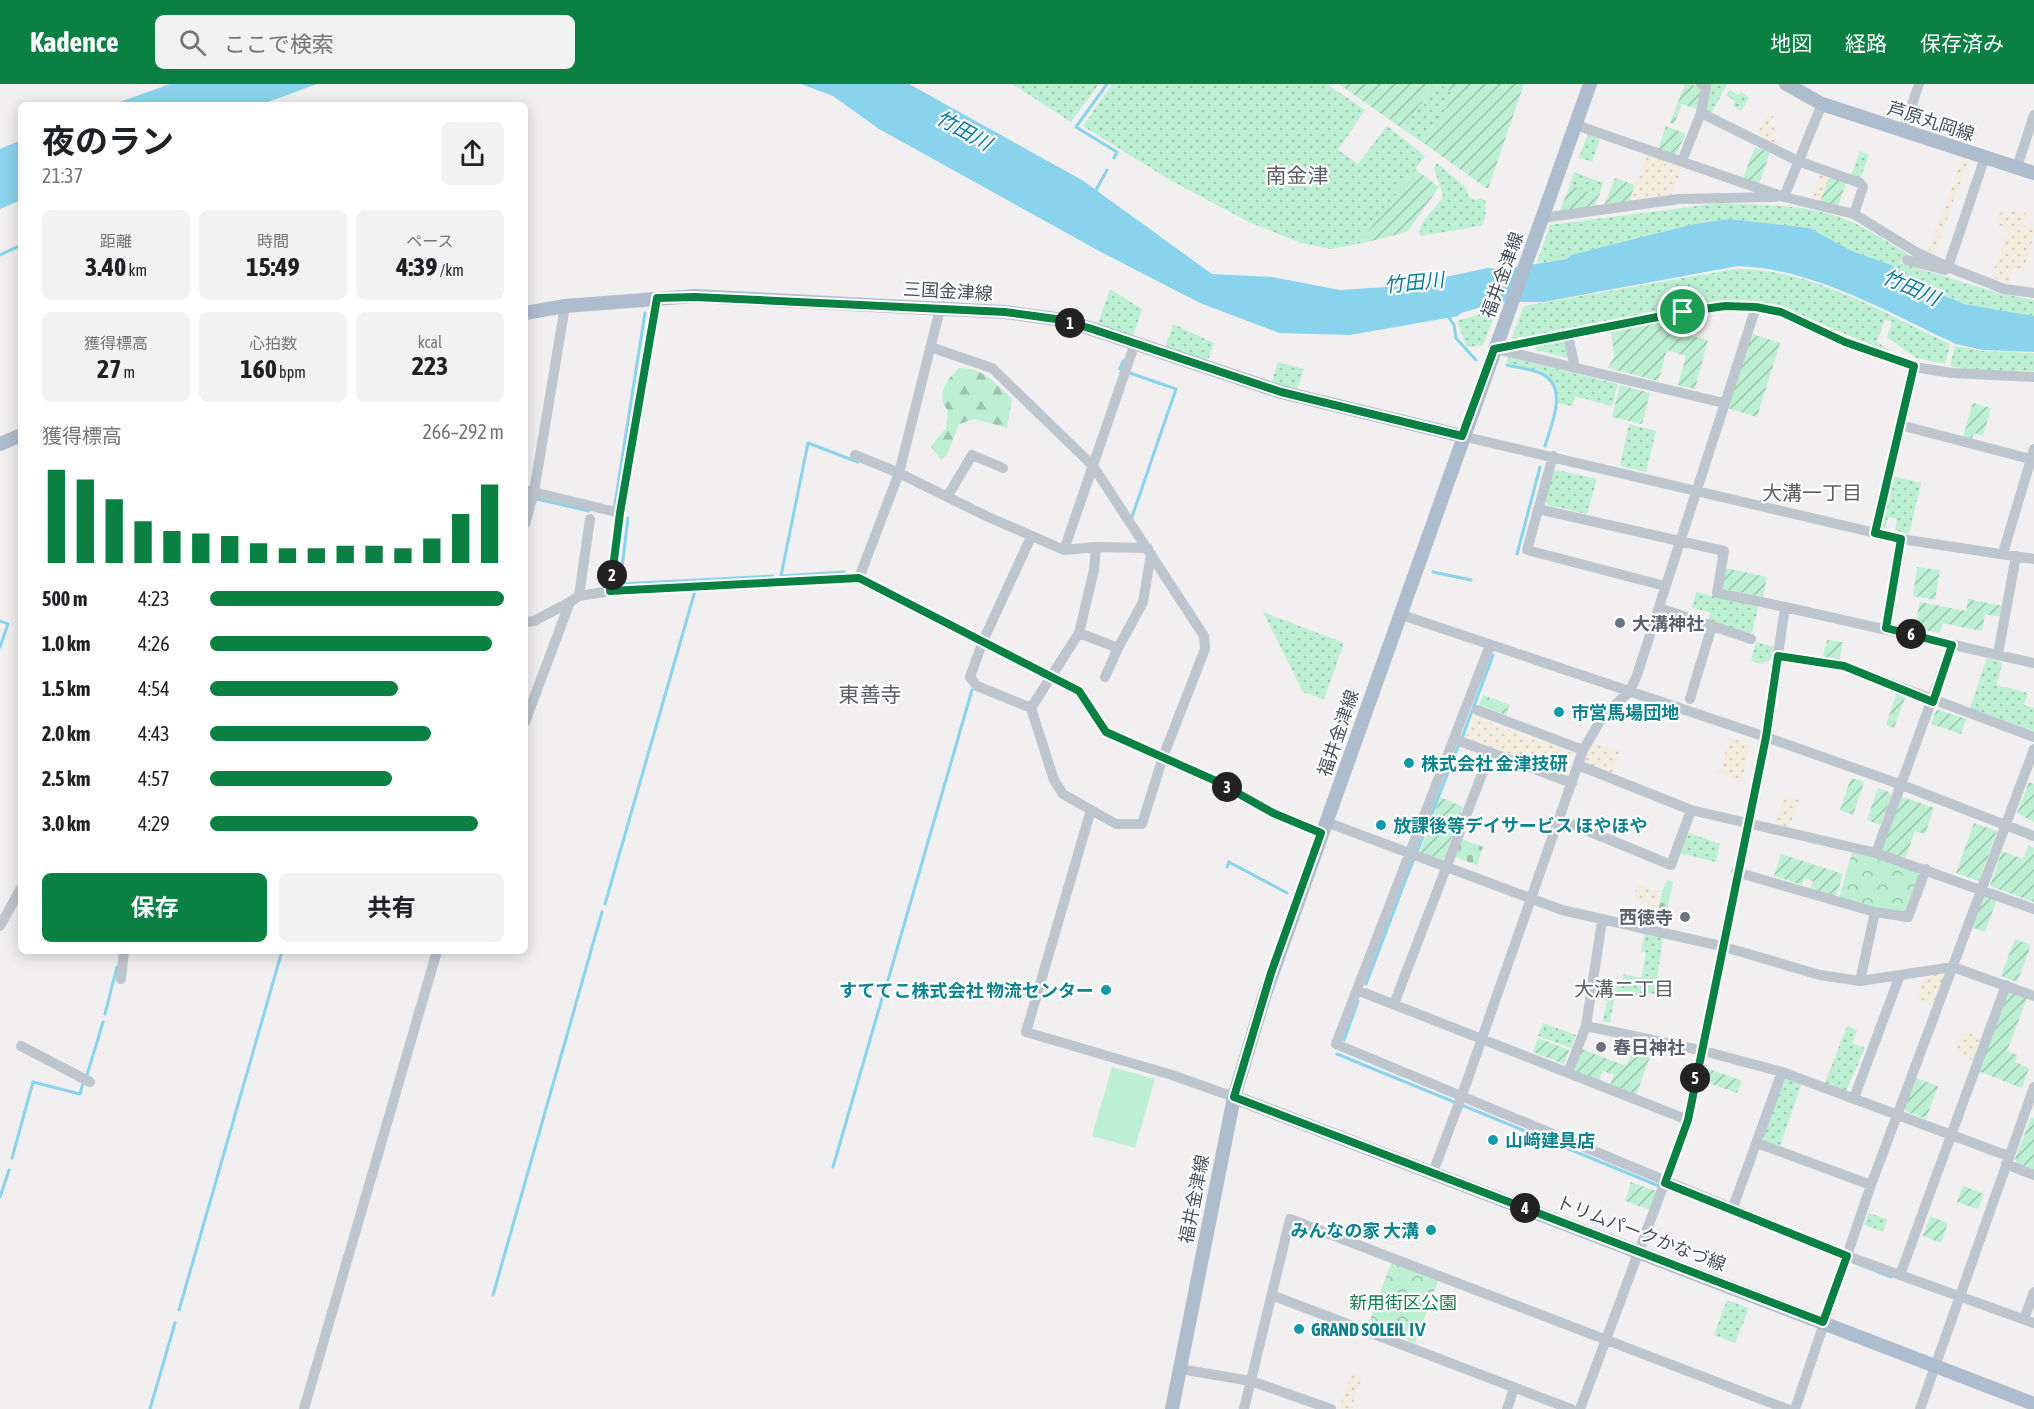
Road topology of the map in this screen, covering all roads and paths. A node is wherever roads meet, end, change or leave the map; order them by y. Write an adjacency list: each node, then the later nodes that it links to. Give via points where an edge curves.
1 (1590, 84): 8 (main road, 福井金津線)
2 (1701, 84): 6 (street, via 1706,86)
3 (1919, 84): 9 (street)
4 (1794, 86): 5 (main road, 芦原丸岡線)
5 (1822, 104): 9 (main road, 芦原丸岡線); 11 (street)
6 (1701, 113): 11 (street); 12 (street)
7 (2034, 115): 13 (street)
8 (1576, 124): 12 (street); 17 (main road, 福井金津線)
9 (1903, 131): 10 (main road, 芦原丸岡線)
10 (1985, 157): 13 (main road, 芦原丸岡線); 19 (street)
11 (1798, 160): 15 (street); 16 (street, via 1860,183 1863,187)
12 (1682, 161): 15 (street)
13 (2017, 167): 14 (main road, 芦原丸岡線)
14 (2034, 173)
15 (1784, 197): 16 (street); 17 (street, via 1679,199)
16 (1854, 214): 19 (street)
17 (1540, 225): 29 (main road, 福井金津線)
18 (1907, 260): 19 (street, via 1945,270)
19 (1948, 267): 20 (street, via 2004,289)
20 (2034, 293)
21 (657, 298): 22 (main road, 三国金津線); 24 (main road, 三国金津線, via 736,298); 48 (street)
22 (565, 306): 25 (main road, 三国金津線); 45 (street)
23 (1756, 307): 26 (street, via 1725,306 1683,312); 30 (street, via 1781,312 1845,342); 33 (street)
24 (940, 309): 27 (main road, 三国金津線, via 1056,319); 28 (street)
25 (528, 312)
26 (1568, 335): 29 (street); 31 (street)
27 (1135, 343): 36 (main road, 三国金津線, via 1281,392); 41 (street)
28 (930, 346): 41 (street, via 992,368); 43 (street)
29 (1495, 346): 31 (street); 36 (main road, 福井金津線)
30 (1914, 366): 32 (street, via 1952,373); 34 (street)
31 (1575, 368): 33 (street)
32 (2034, 376)
33 (1724, 403): 44 (street)
34 (1900, 425): 40 (street); 50 (street)
35 (18, 436): 37 (main road)
36 (1462, 436): 39 (street); 66 (main road, 福井金津線)
37 (0, 444)
38 (855, 455): 43 (street)
39 (1553, 456): 44 (street); 47 (street)
40 (2033, 456): 57 (street)
41 (1093, 466): 55 (street); 56 (street)
42 (1003, 468): 46 (street, via 972,455)
43 (899, 473): 46 (street); 60 (street)
44 (1696, 490): 50 (street); 53 (street)
45 (529, 491): 48 (street)
46 (947, 497): 51 (street)
47 (1538, 509): 53 (street); 61 (street, via 1527,550)
48 (620, 513): 62 (street)
49 (590, 519): 63 (street)
50 (1875, 533): 52 (street)
51 (1031, 537): 55 (street); 72 (street)
52 (1901, 539): 57 (street); 69 (street)
53 (1680, 540): 61 (street); 64 (street, via 1724,551 1717,592)
54 (1096, 547): 55 (street); 56 (street); 70 (street)
55 (1064, 550)
56 (1150, 551): 75 (street, via 1143,602); 93 (street, via 1204,636 1205,649)
57 (2003, 554): 58 (street)
58 (2016, 556): 59 (street); 76 (street)
59 (2034, 559)
60 (859, 578): 62 (street); 72 (street)
61 (1665, 586): 65 (street)
62 (610, 591): 63 (street)
63 (574, 599): 67 (street); 86 (street)
64 (1785, 607): 69 (street); 77 (street)
65 (1659, 608): 68 (street); 81 (street)
66 (1399, 614): 73 (street); 102 (main road, 福井金津線)
67 (528, 622)
68 (1712, 626): 71 (street); 82 (street)
69 (1886, 628): 74 (street)
70 (1078, 633): 75 (street); 79 (street)
71 (1752, 639)
72 (983, 641): 79 (street); 84 (street, via 970,677 977,686)
73 (1490, 645): 81 (street); 89 (street)
74 (1952, 645): 76 (street); 83 (street)
75 (1118, 648): 80 (street)
76 (1998, 654): 78 (street)
77 (1778, 656): 83 (street, via 1844,666); 87 (street)
78 (2034, 663)
79 (1050, 675): 84 (street); 93 (street, via 1079,691 1106,732)
80 (1105, 677)
81 (1630, 691): 87 (street); 91 (street, via 1603,716)
82 (1690, 699)
83 (1933, 702): 88 (street); 96 (street)
84 (1031, 708): 97 (street, via 1054,780 1063,794)
85 (1478, 710): 91 (street)
86 (528, 714)
87 (1766, 737): 96 (street); 100 (street)
88 (2034, 737)
89 (1454, 739): 92 (street); 105 (street)
90 (2034, 749): 101 (street)
91 (1583, 750): 94 (street)
92 (1490, 753): 95 (street); 106 (street)
93 (1163, 757): 97 (street, via 1142,824 1116,824); 102 (street)
94 (1578, 765): 95 (street); 98 (street)
95 (1572, 783): 99 (street)
96 (1902, 785): 101 (street); 104 (street)
97 (1091, 810): 135 (street, via 1026,1032)
98 (1691, 810): 99 (street, via 1671,865); 100 (street)
99 (1559, 819): 111 (street)
100 (1746, 824): 104 (street); 108 (street)
101 (2006, 824): 103 (street); 109 (street)
102 (1323, 828): 105 (street); 135 (main road, 福井金津線, via 1271,973)
103 (2034, 836)
104 (1876, 853): 107 (street)
105 (1409, 854): 106 (street); 124 (street)
106 (1447, 868): 111 (street); 126 (street)
107 (1926, 869): 109 (street); 113 (street, via 1908,917)
108 (1736, 872): 113 (street); 116 (street)
109 (1982, 890): 112 (street); 119 (street)
110 (18, 893): 115 (street)
111 (1529, 899): 114 (street); 128 (street)
112 (2034, 909)
113 (1875, 912): 122 (street)
114 (1602, 921): 116 (street); 127 (street)
115 (0, 926)
116 (1721, 946): 122 (street, via 1820,975); 130 (street)
117 (124, 954): 121 (street)
118 (435, 954): 162 (street)
119 (1953, 967): 120 (street); 123 (street); 138 (street)
120 (1900, 975): 122 (street); 137 (street)
121 (121, 979)
122 (1860, 981)
123 (2006, 985): 125 (street); 140 (street)
124 (1357, 990): 126 (street); 136 (street, via 1336,1044)
125 (2034, 996)
126 (1395, 1004): 128 (street)
127 (1586, 1026): 130 (street); 132 (street)
128 (1481, 1040): 132 (street); 136 (street)
129 (21, 1046): 133 (street)
130 (1700, 1050): 131 (street); 139 (street)
131 (1782, 1072): 137 (street); 141 (street)
132 (1568, 1073): 139 (street)
133 (90, 1082)
134 (2034, 1087): 142 (street)
135 (1234, 1097): 143 (main road, トリムパークかなづ線); 158 (main road, 福井金津線)
136 (1461, 1098): 143 (street); 145 (street)
137 (1854, 1098): 138 (street)
138 (1899, 1114): 140 (street); 146 (street)
139 (1688, 1120): 145 (street)
140 (1951, 1134): 142 (street); 150 (street)
141 (1757, 1143): 146 (street); 147 (street)
142 (2007, 1160): 144 (street); 153 (street)
143 (1432, 1172): 148 (main road, トリムパークかなづ線)
144 (2034, 1175)
145 (1665, 1183): 147 (street); 148 (street)
146 (1871, 1185): 149 (street)
147 (1732, 1210): 149 (street)
148 (1640, 1252): 155 (main road, トリムパークかなづ線); 156 (street)
149 (1847, 1256): 150 (street); 155 (street)
150 (1900, 1275): 153 (street)
151 (2034, 1292): 154 (street)
152 (1274, 1296): 156 (street, via 1290,1218); 159 (street); 160 (street)
153 (1959, 1296): 154 (street); 157 (street)
154 (2029, 1321)
155 (1823, 1322): 157 (main road, トリムパークかなづ線); 170 (street)
156 (1606, 1340): 168 (street); 169 (street)
157 (1935, 1365): 161 (main road, トリムパークかなづ線); 171 (street)
158 (1180, 1369): 159 (street); 163 (main road, 福井金津線)
159 (1251, 1381): 164 (street); 165 (street)
160 (1514, 1388): 166 (street); 167 (street)
161 (2034, 1404)
162 (304, 1409)
163 (1172, 1409)
164 (1244, 1409)
165 (1331, 1409)
166 (1507, 1409)
167 (1571, 1409)
168 (1580, 1409)
169 (1787, 1409)
170 (1795, 1409)
171 (1920, 1409)

